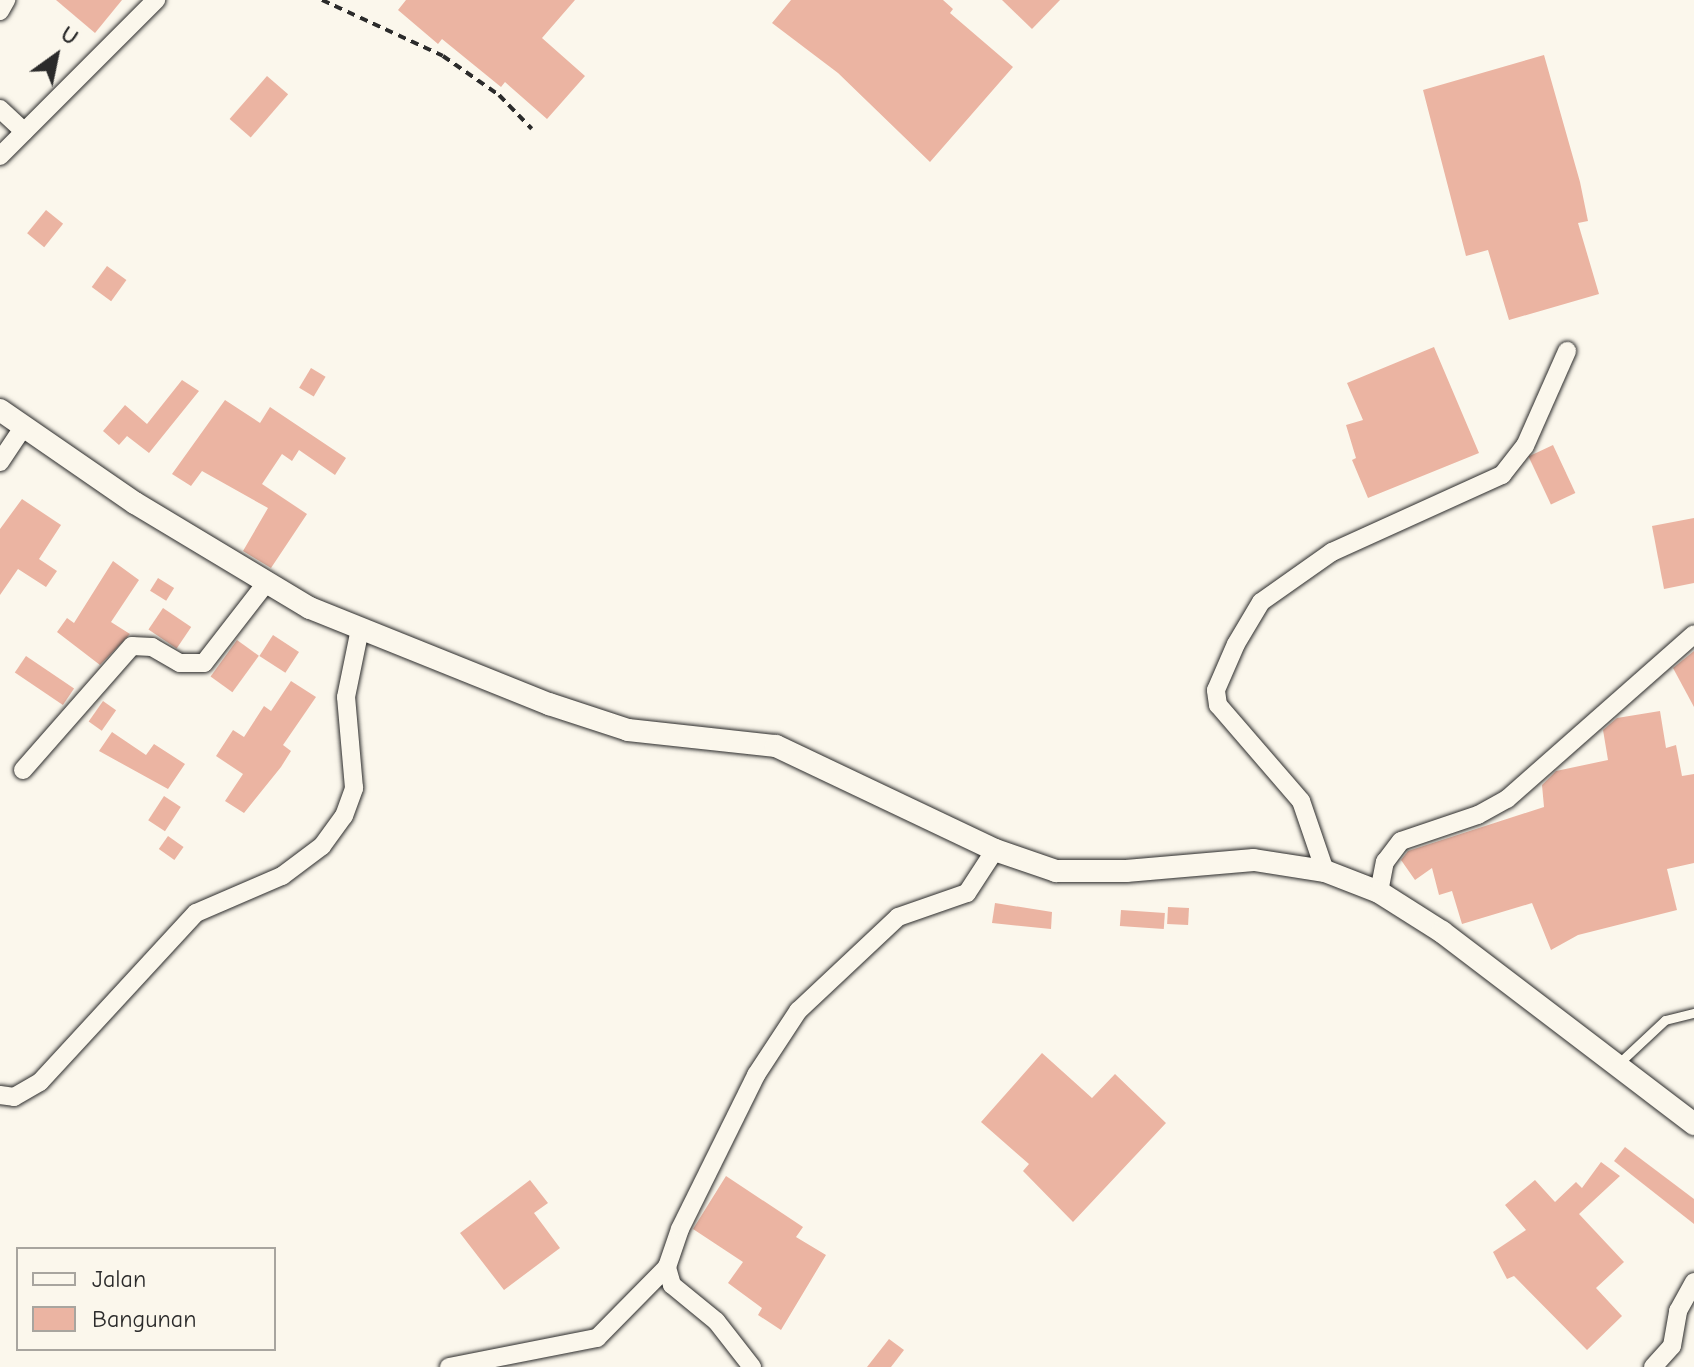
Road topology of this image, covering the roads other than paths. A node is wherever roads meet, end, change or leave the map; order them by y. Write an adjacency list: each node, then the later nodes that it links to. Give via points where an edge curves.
1 (6, 0): 3 (street)
2 (156, 0): 5 (street)
3 (0, 11)
4 (0, 109): 5 (street)
5 (24, 131): 6 (street)
6 (0, 156)
7 (1567, 351): 16 (street, via 1525,446 1502,475 1332,552 1261,602 1236,644 1216,700 1301,801)
8 (0, 410): 9 (street)
9 (24, 426): 10 (street); 11 (street)
10 (0, 462)
11 (266, 583): 12 (street); 14 (street, via 204,663 180,663 152,647 132,646)
12 (360, 629): 15 (street, via 628,730 776,746); 20 (street, via 346,697 354,788 344,816 322,846 282,876 196,913 40,1082 14,1097)
13 (1694, 634): 17 (street, via 1507,799 1478,815 1401,841 1385,862)
14 (23, 770)
15 (995, 850): 16 (street, via 1070,873 1232,859); 22 (street, via 967,893 898,917 798,1011 756,1075 680,1229)
16 (1325, 871): 17 (street)
17 (1379, 892): 19 (street)
18 (1694, 1013): 19 (lane, via 1665,1020)
19 (1619, 1063): 21 (street)
20 (0, 1095)
21 (1694, 1124)
22 (667, 1267): 24 (street, via 597,1338); 25 (street, via 672,1285 716,1321)
23 (1694, 1282): 26 (street, via 1678,1311 1672,1346)
24 (449, 1367)
25 (752, 1367)
26 (1653, 1367)

